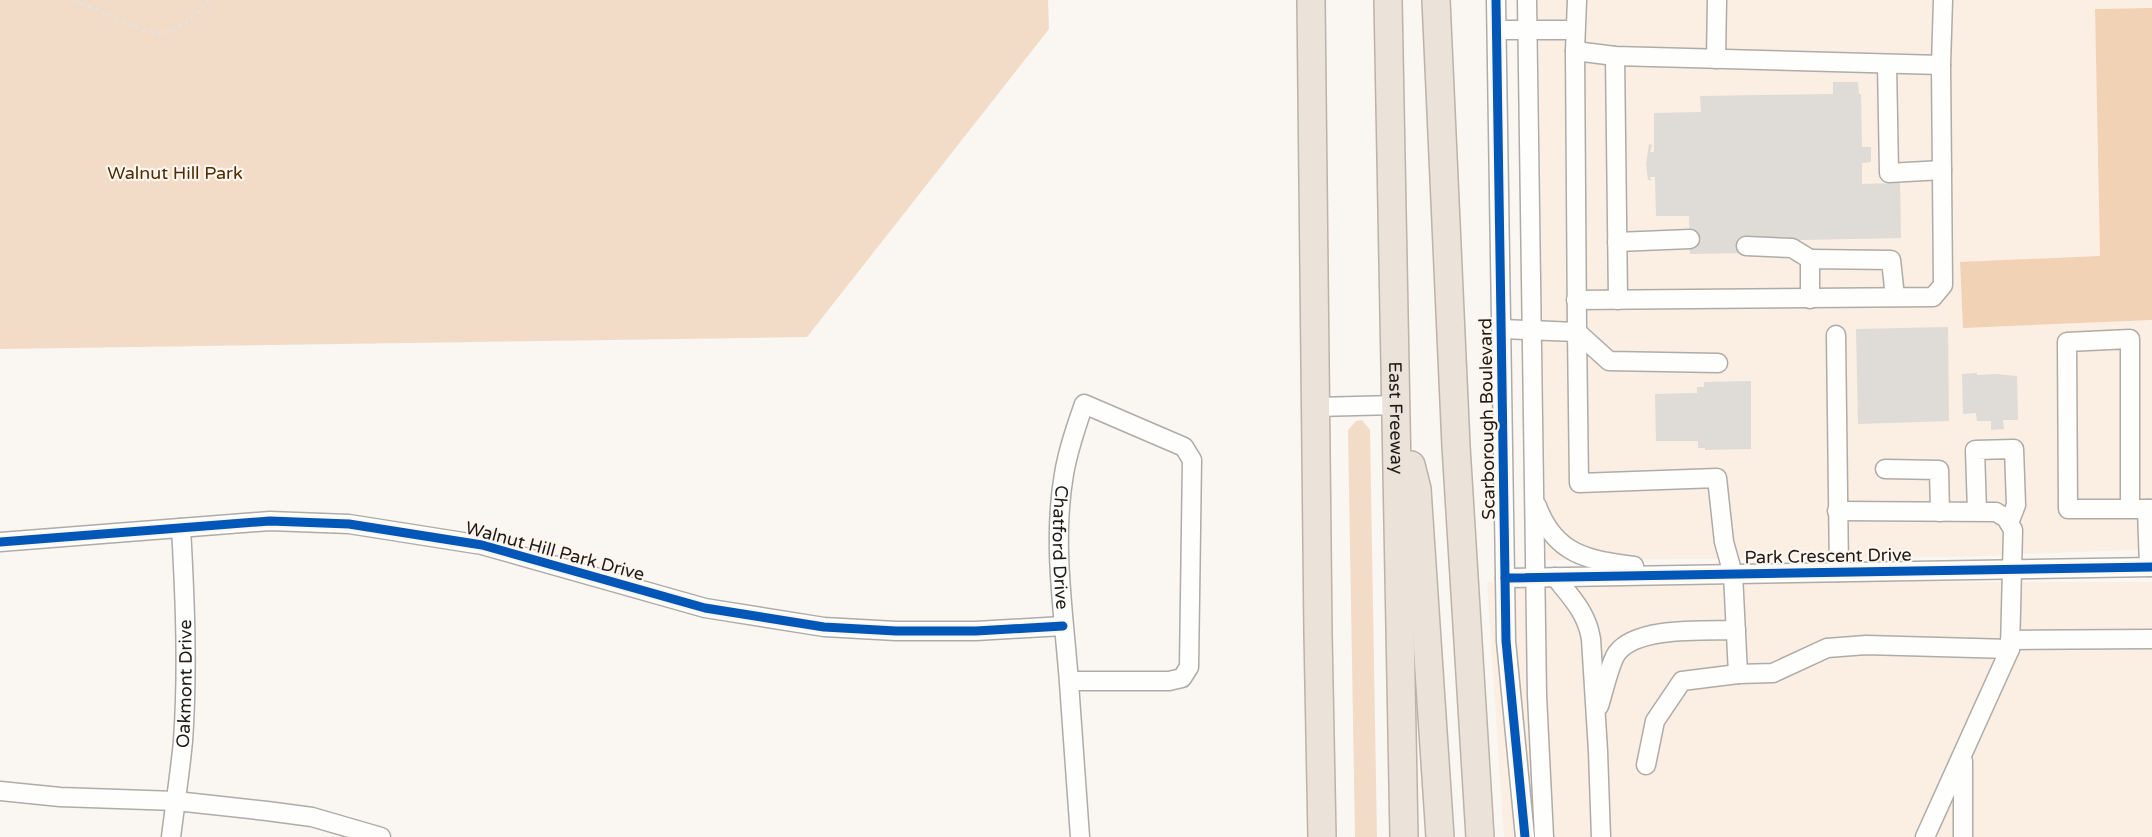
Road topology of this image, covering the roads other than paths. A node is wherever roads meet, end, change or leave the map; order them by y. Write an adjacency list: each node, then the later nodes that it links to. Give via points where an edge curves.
1 (1311, 0): 32 (highway)
2 (1388, 0): 31 (highway, East Freeway)
3 (1436, 0): 39 (highway)
4 (1496, 0): 9 (street, Scarborough Boulevard)
5 (1527, 0): 10 (street)
6 (1577, 0): 11 (street)
7 (1717, 0): 14 (street)
8 (1943, 0): 16 (street)
9 (1497, 30): 10 (street); 26 (street, Scarborough Boulevard)
10 (1527, 30): 11 (street); 27 (street)
11 (1575, 30): 12 (street)
12 (1575, 51): 13 (street); 24 (street)
13 (1615, 56): 14 (street); 19 (street)
14 (1716, 59): 15 (street)
15 (1887, 64): 16 (street); 17 (street, via 1889,173)
16 (1941, 65): 17 (street)
17 (1942, 170): 22 (street, via 1943,285 1933,297)
18 (1690, 239): 19 (street)
19 (1617, 242): 25 (street)
20 (1746, 246): 21 (street, via 1792,248)
21 (1810, 259): 22 (street, via 1891,260); 23 (street)
22 (1895, 297): 23 (street)
23 (1810, 299): 25 (street)
24 (1576, 300): 25 (street); 28 (street)
25 (1618, 300)
26 (1502, 329): 27 (street); 50 (street, Scarborough Boulevard)
27 (1532, 330): 28 (street); 34 (street)
28 (1577, 332): 30 (street, via 1609,362); 47 (street, via 1579,483 1717,478 1724,542)
29 (1836, 335): 36 (street)
30 (1718, 363)
31 (1396, 405): 32 (street); 68 (highway, East Freeway); 69 (highway, via 1417,489)
32 (1316, 407): 53 (highway)
33 (1885, 469): 38 (street, via 1939,470)
34 (1534, 497): 46 (street, via 1550,531 1583,557); 48 (street)
35 (2143, 509): 35 (street, via 2068,509 2067,342 2130,339); 43 (street)
36 (1837, 511): 38 (street); 45 (street)
37 (1977, 511): 38 (street); 40 (street, via 1996,512); 40 (street, via 1975,450 2014,449 2016,505)
38 (1940, 512)
39 (1462, 517): 70 (highway); 71 (highway)
40 (2009, 523): 44 (street, via 2013,530)
41 (181, 528): 42 (street, Walnut Hill Park Drive); 51 (street, Walnut Hill Park Drive, via 270,521 349,524 414,533 482,545 705,608 824,627 975,631); 62 (street, Oakmont Drive, via 185,689)
42 (0, 542)
43 (2150, 567): 44 (street, Park Crescent Drive)
44 (2013, 569): 45 (street, Park Crescent Drive); 55 (street)
45 (1839, 572): 47 (street, Park Crescent Drive)
46 (1689, 574): 47 (street, Park Crescent Drive); 49 (street, Park Crescent Drive)
47 (1733, 574): 52 (street)
48 (1535, 577): 49 (street, Park Crescent Drive); 50 (street, Park Crescent Drive); 73 (street)
49 (1555, 577): 58 (street, via 1589,625)
50 (1505, 578): 72 (street, Scarborough Boulevard, via 1506,641)
51 (1063, 626): 57 (street, Chatford Drive); 57 (street, Chatford Drive, via 1060,522 1064,475 1084,404 1184,447 1192,460 1189,667 1182,678 1169,681)
52 (1736, 630): 56 (street); 58 (street, via 1633,639 1616,654)
53 (1318, 633): 66 (highway); 67 (highway)
54 (2152, 639): 55 (street)
55 (2010, 644): 56 (street, via 1827,648 1773,673); 59 (street)
56 (1738, 674): 60 (street, via 1682,681 1655,721)
57 (1069, 681): 65 (street, Chatford Drive)
58 (1595, 719): 74 (street)
59 (1963, 754): 75 (street); 76 (street)
60 (1646, 765)
61 (0, 791): 62 (street)
62 (176, 801): 63 (street, Oakmont Drive); 64 (street, via 312,817)
63 (171, 837)
64 (381, 837)
65 (1080, 837)
66 (1313, 837)
67 (1323, 837)
68 (1404, 837)
69 (1440, 837)
70 (1464, 837)
71 (1480, 837)
72 (1525, 837)
73 (1544, 837)
74 (1601, 837)
75 (1925, 837)
76 (1963, 837)

